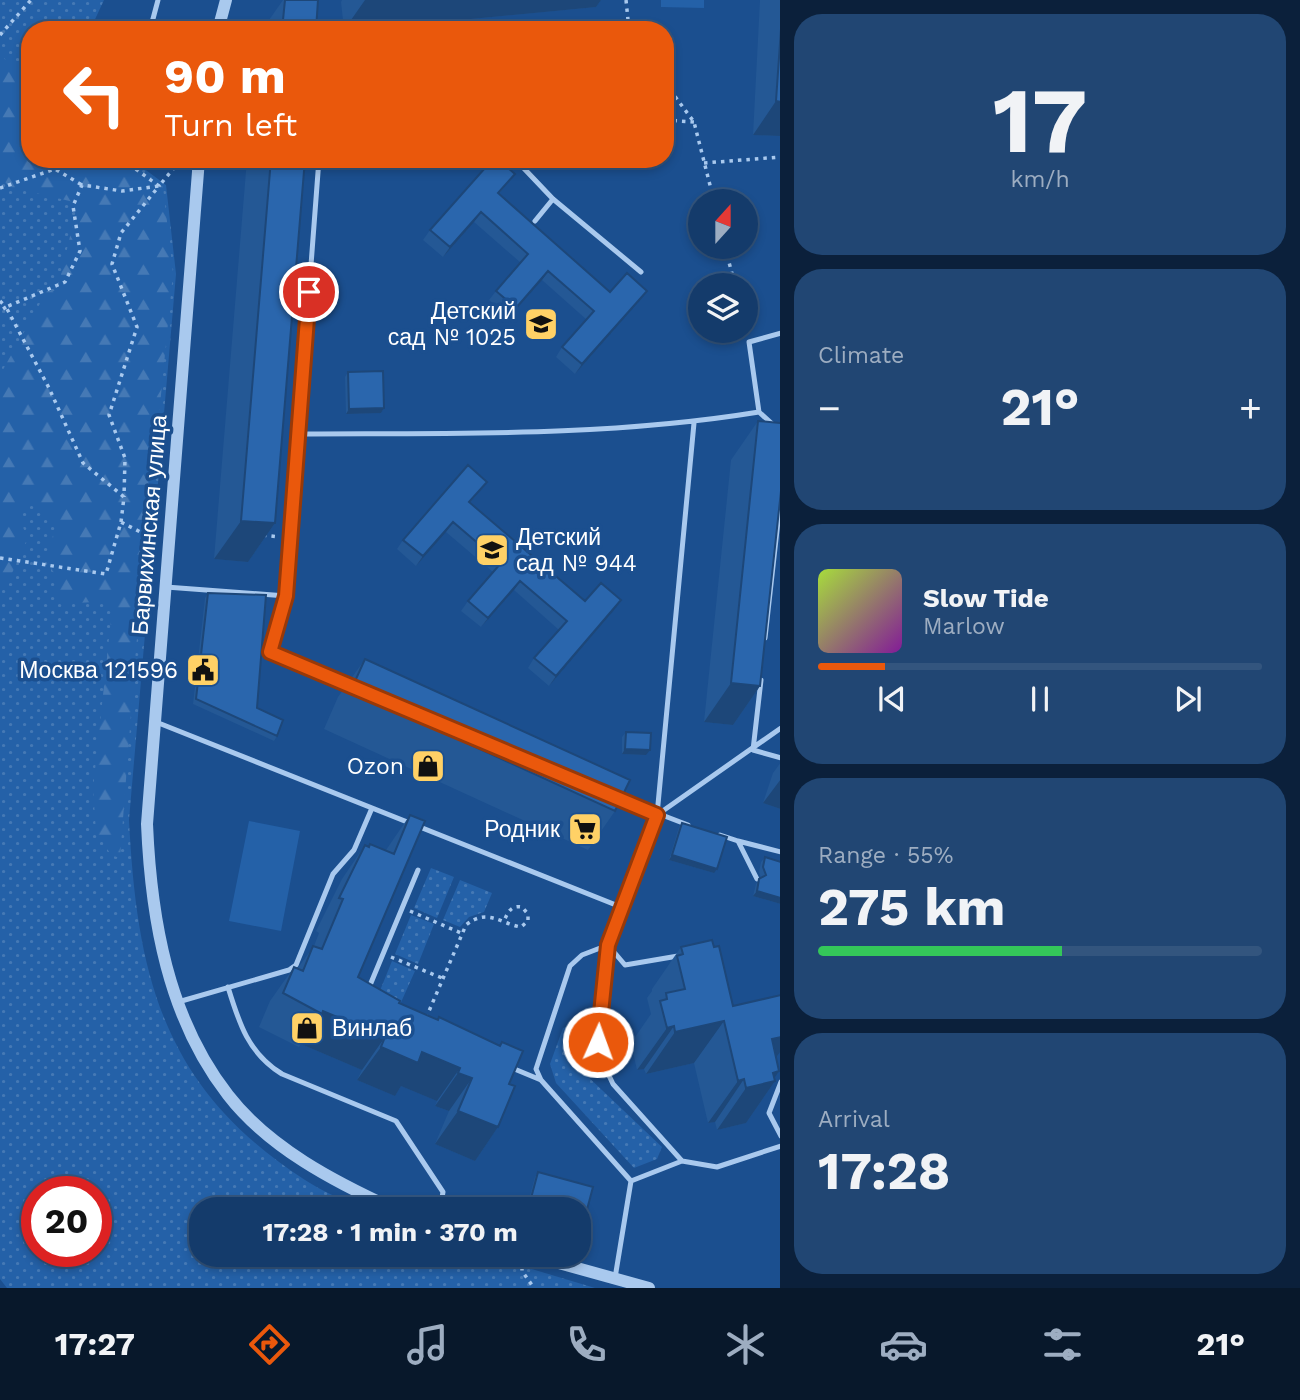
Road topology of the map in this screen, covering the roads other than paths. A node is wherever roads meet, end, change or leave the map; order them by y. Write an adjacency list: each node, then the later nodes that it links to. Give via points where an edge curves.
1 (158, 0): 3 (lane)
2 (226, 0): 4 (street)
3 (152, 21)
4 (220, 21)
5 (199, 168): 17 (street, Барвихинская улица)
6 (318, 168): 15 (lane)
7 (524, 168): 8 (lane)
8 (553, 199): 9 (lane); 10 (lane)
9 (535, 221)
10 (641, 272)
11 (780, 332): 12 (lane, via 749,342)
12 (759, 412): 13 (lane); 14 (lane)
13 (694, 423): 15 (lane, via 549,433); 28 (lane)
14 (780, 432)
15 (299, 434): 18 (lane)
16 (780, 494): 19 (lane)
17 (166, 587): 18 (lane); 22 (street, Барвихинская улица)
18 (286, 596): 21 (lane, via 270,652)
19 (765, 642)
20 (762, 669): 24 (lane)
21 (363, 691)
22 (153, 720): 27 (lane); 40 (street, Барвихинская улица, via 149,884)
23 (780, 727): 24 (lane)
24 (754, 750): 25 (lane); 28 (lane)
25 (780, 758)
26 (606, 793): 28 (lane)
27 (372, 808): 35 (lane); 38 (lane, via 355,850 333,874 296,965)
28 (657, 815): 29 (lane); 35 (lane)
29 (692, 826)
30 (715, 833): 31 (lane)
31 (738, 841): 32 (lane); 34 (lane)
32 (780, 852)
33 (418, 870): 39 (lane)
34 (757, 879)
35 (621, 907): 36 (lane)
36 (608, 945): 37 (lane, via 625,965); 42 (lane, via 582,955 565,976 536,1062); 46 (lane, via 598,1021 604,1065 613,1084)
37 (685, 955)
38 (228, 987): 40 (lane); 49 (lane, via 242,1031 267,1063 282,1074 396,1121 443,1192)
39 (365, 997)
40 (178, 1002): 48 (street, Барвихинская улица, via 207,1064 253,1121 296,1155)
41 (508, 1066): 42 (lane)
42 (541, 1080): 47 (lane)
43 (780, 1082): 44 (lane, via 769,1113)
44 (780, 1136)
45 (780, 1146): 46 (lane, via 717,1167)
46 (682, 1161): 47 (lane)
47 (631, 1181): 51 (lane)
48 (369, 1197)
49 (442, 1197)
50 (562, 1267): 51 (street)
51 (615, 1279): 52 (street)
52 (649, 1288)

